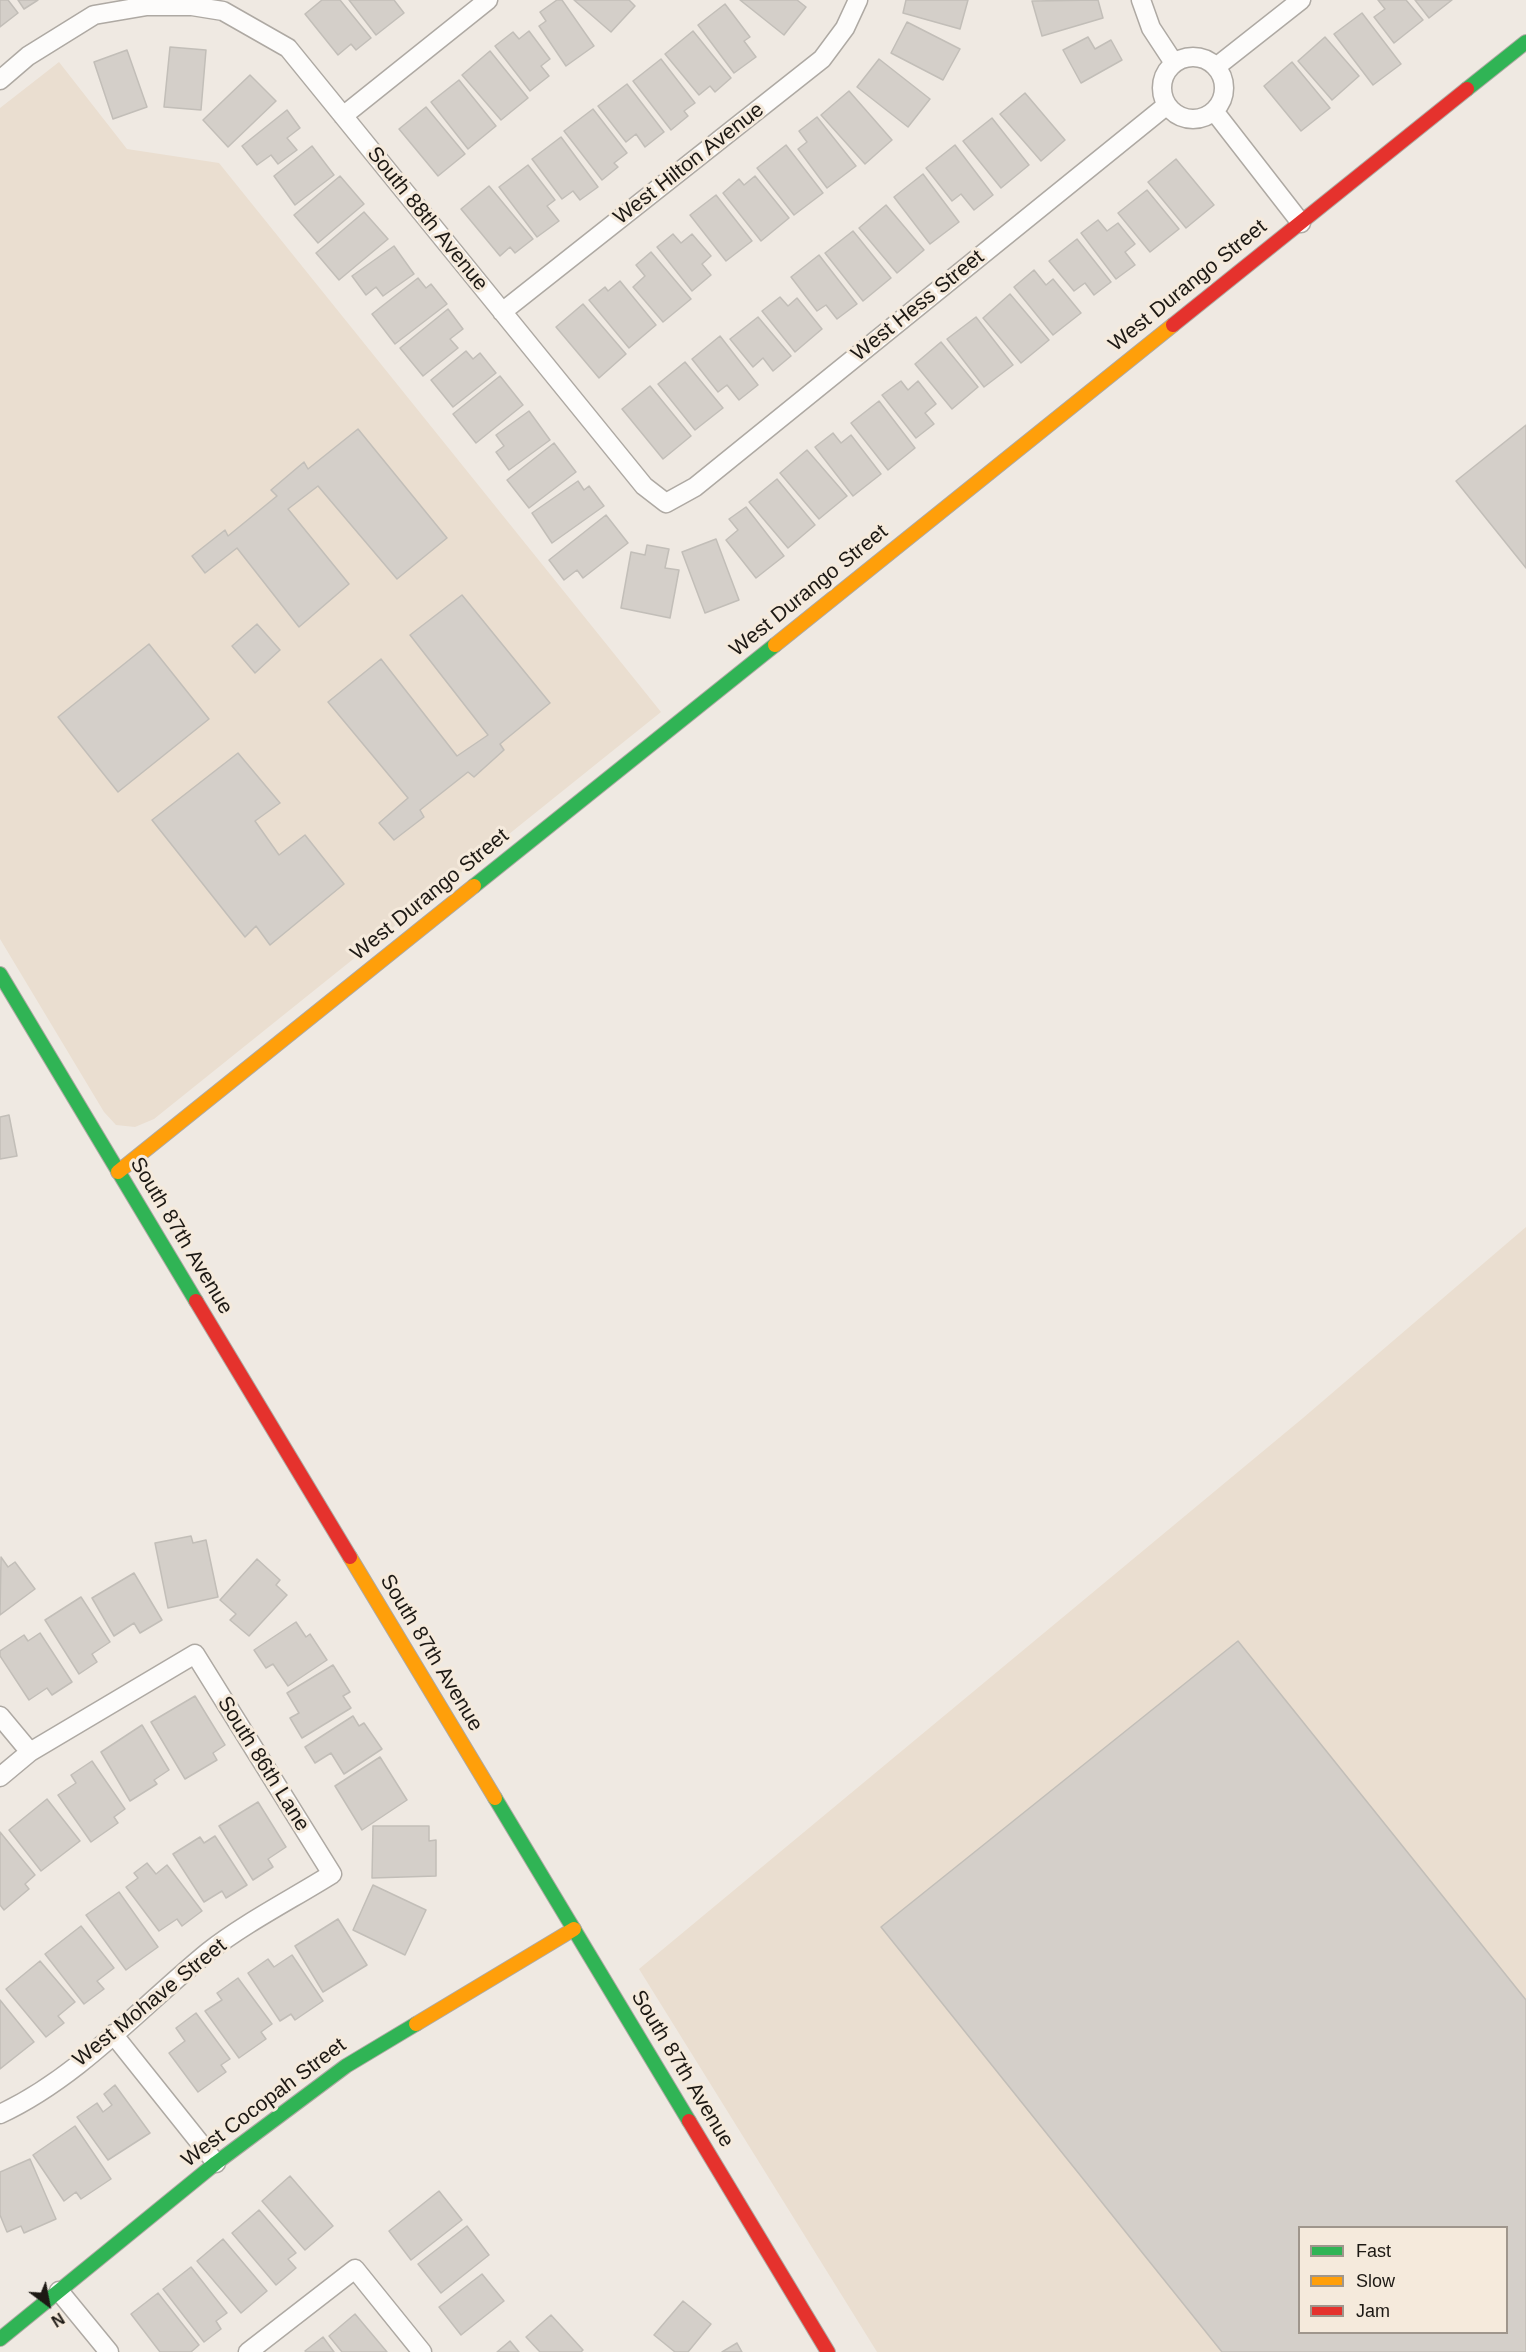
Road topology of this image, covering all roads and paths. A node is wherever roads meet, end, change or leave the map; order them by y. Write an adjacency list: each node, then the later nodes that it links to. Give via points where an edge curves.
1 (488, 0): 11 (street)
2 (858, 0): 13 (street, West Hilton Avenue, via 845,28 822,59)
3 (1141, 0): 6 (street, via 1151,28)
4 (1301, 0): 7 (street)
5 (1526, 42): 12 (street, West Durango Street)
6 (1174, 63): 7 (street, via 1196,57); 9 (street, via 1163,78)
7 (1216, 67): 10 (street, via 1223,94)
8 (0, 80): 11 (street, South 88th Avenue, via 28,56 94,15 147,6 192,6 223,11 288,48)
9 (1167, 105): 10 (street, via 1184,117 1205,116); 14 (street, West Hess Street, via 694,487)
10 (1214, 111): 12 (street)
11 (343, 116): 13 (street, South 88th Avenue)
12 (1301, 223): 16 (street, West Durango Street)
13 (502, 312): 14 (street, South 88th Avenue, via 644,486)
14 (666, 503)
15 (0, 974): 16 (street, South 87th Avenue)
16 (118, 1172): 21 (street, South 87th Avenue)
17 (0, 1716): 18 (street)
18 (30, 1752): 19 (street); 20 (street, South 86th Lane, via 195,1654)
19 (0, 1777)
20 (332, 1874): 22 (street, West Mohave Street, via 210,1951)
21 (574, 1929): 24 (street, West Cocopah Street, via 346,2066); 30 (street, South 87th Avenue)
22 (113, 2034): 23 (street, West Mohave Street, via 28,2101); 24 (street)
23 (0, 2114)
24 (216, 2163): 25 (street, West Cocopah Street)
25 (59, 2291): 26 (street, West Cocopah Street); 27 (street)
26 (0, 2338)
27 (109, 2352)
28 (248, 2352): 29 (street, via 355,2269)
29 (422, 2352)
30 (828, 2352)

